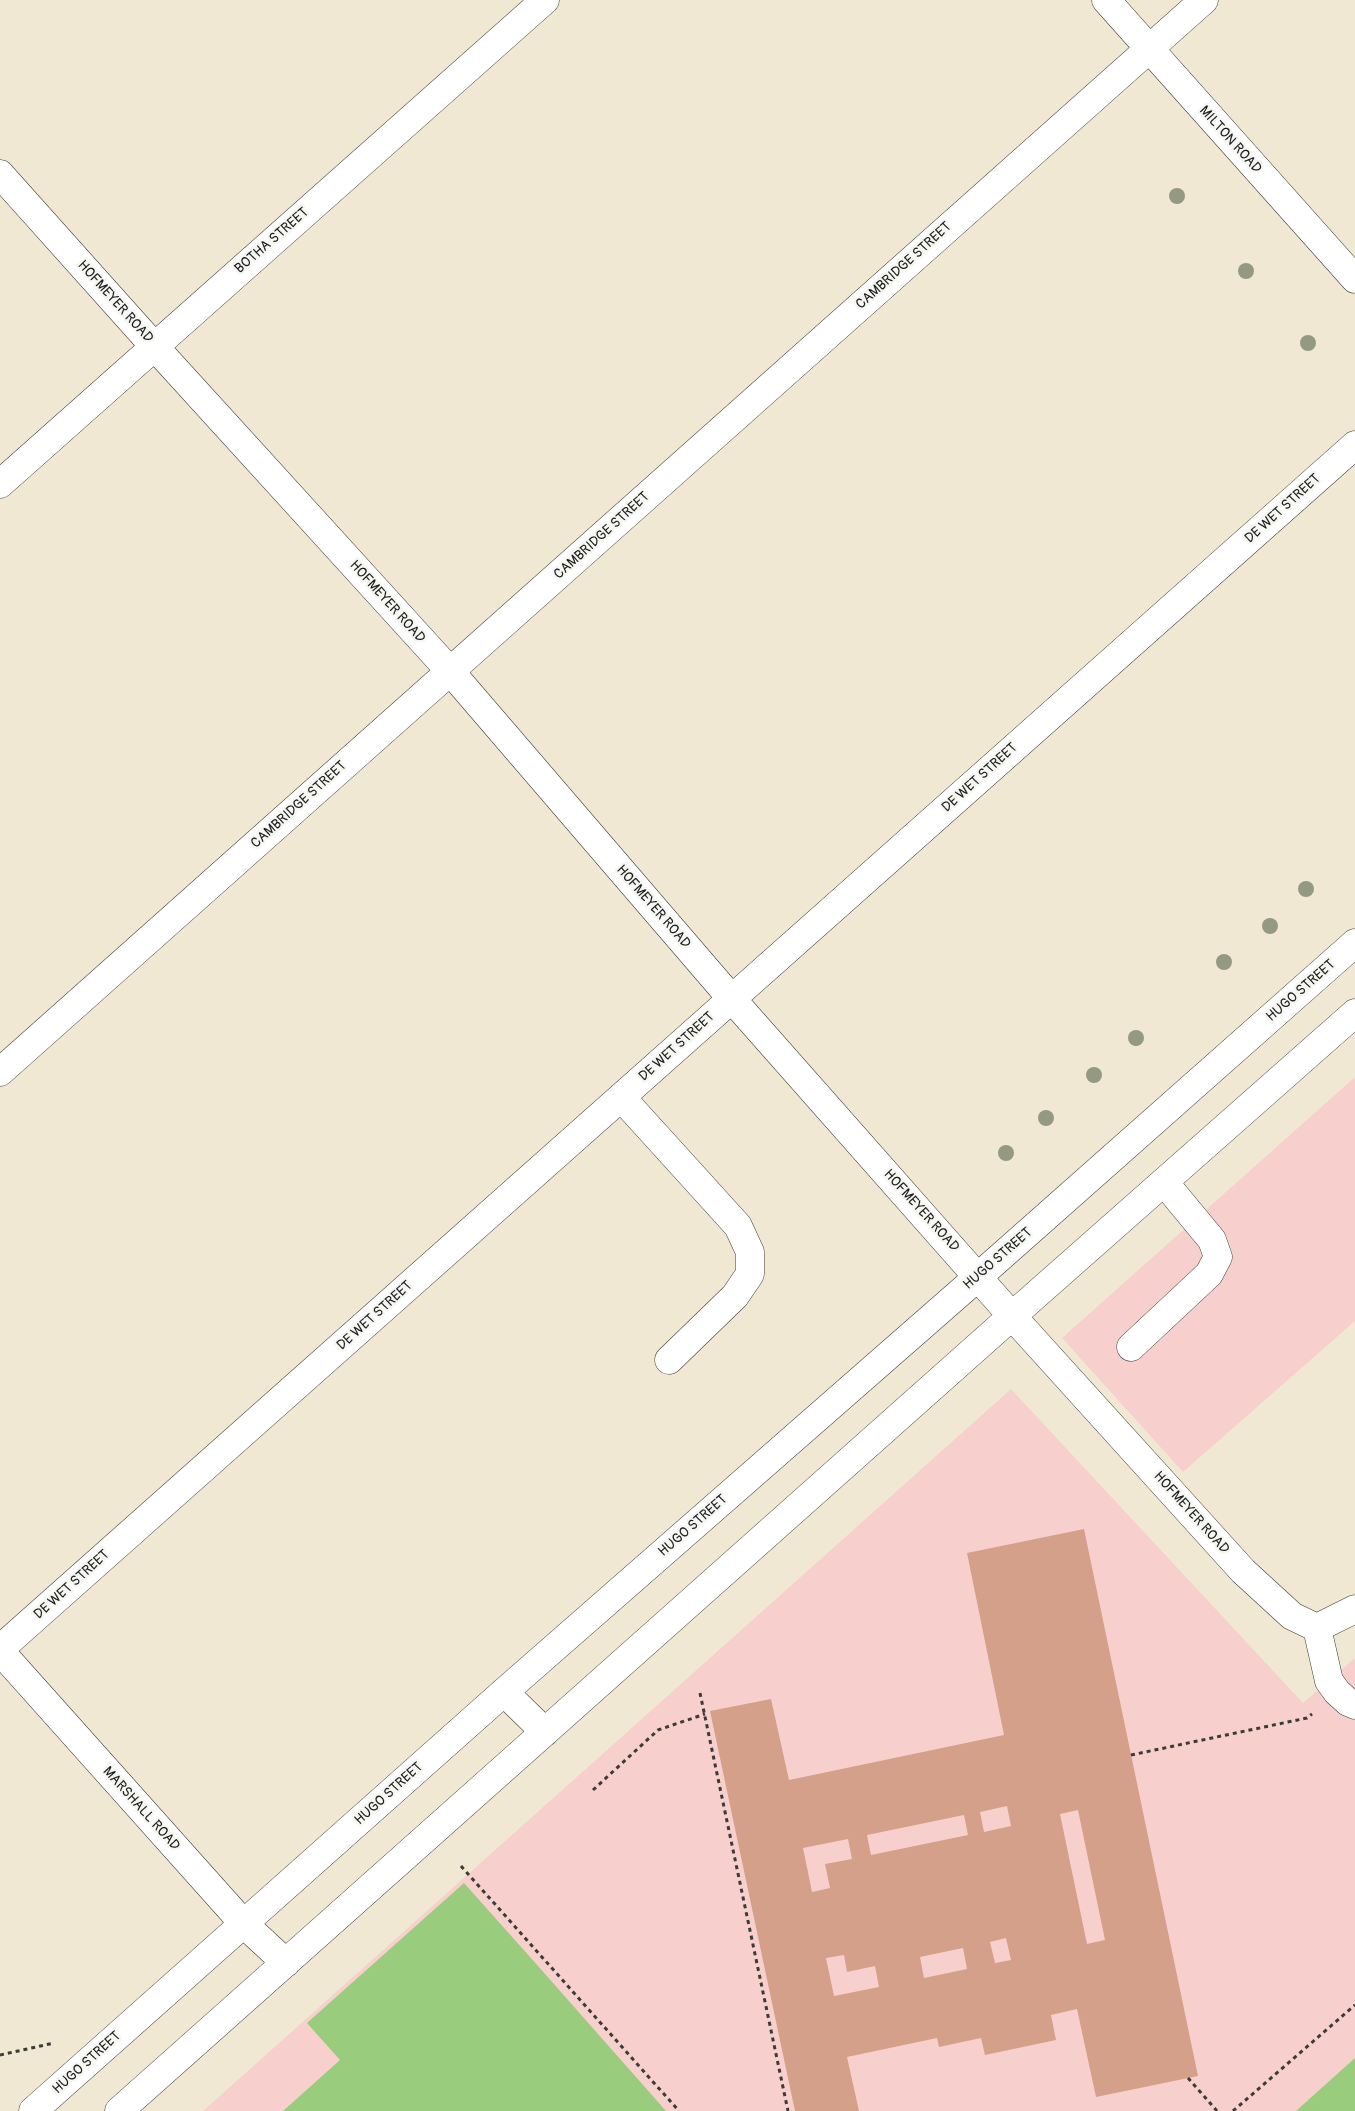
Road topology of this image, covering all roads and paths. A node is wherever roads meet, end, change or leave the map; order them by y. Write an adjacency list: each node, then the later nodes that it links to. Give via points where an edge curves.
1 (545, 0): 7 (street, BOTHA STREET)
2 (1106, 0): 4 (street, MILTON ROAD)
3 (1204, 0): 4 (street, CAMBRIDGE STREET)
4 (1148, 48): 6 (street, MILTON ROAD); 10 (street, CAMBRIDGE STREET)
5 (0, 174): 7 (street, HOFMEYER ROAD)
6 (1355, 279)
7 (154, 346): 9 (street, BOTHA STREET); 10 (street, HOFMEYER ROAD)
8 (1355, 445): 12 (street, DE WET STREET)
9 (0, 484)
10 (450, 671): 12 (street, HOFMEYER ROAD); 14 (street, CAMBRIDGE STREET)
11 (1355, 943): 17 (street, HUGO STREET)
12 (731, 998): 15 (street, DE WET STREET); 17 (street, HOFMEYER ROAD)
13 (1355, 1014): 16 (street)
14 (0, 1072)
15 (621, 1097): 20 (street, via 738,1226 750,1252 750,1274 735,1296); 23 (street, DE WET STREET)
16 (1164, 1182): 18 (street); 19 (street, via 1212,1240 1218,1257 1209,1274)
17 (979, 1276): 18 (street, HOFMEYER ROAD); 24 (street, HUGO STREET)
18 (1012, 1316): 22 (street, HOFMEYER ROAD, via 1243,1570 1292,1616); 29 (street)
19 (1131, 1347)
20 (670, 1360)
21 (1355, 1609): 22 (street)
22 (1317, 1628): 26 (street, via 1328,1681 1336,1692)
23 (0, 1650): 33 (street, MARSHALL ROAD)
24 (504, 1692): 29 (street); 33 (street, HUGO STREET)
25 (700, 1693): 28 (path)
26 (1355, 1705)
27 (1318, 1709): 30 (path, via 1307,1718)
28 (705, 1714): 31 (path, via 658,1730); 42 (path)
29 (545, 1732): 34 (street)
30 (1131, 1755)
31 (593, 1790)
32 (461, 1866): 41 (path)
33 (244, 1924): 34 (street, MARSHALL ROAD); 39 (street, HUGO STREET)
34 (286, 1963): 40 (street)
35 (1355, 2005): 44 (path)
36 (54, 2043): 37 (path)
37 (0, 2055)
38 (1188, 2078): 43 (path)
39 (33, 2111)
40 (119, 2111)
41 (679, 2111)
42 (788, 2111)
43 (1217, 2111)
44 (1233, 2111)

